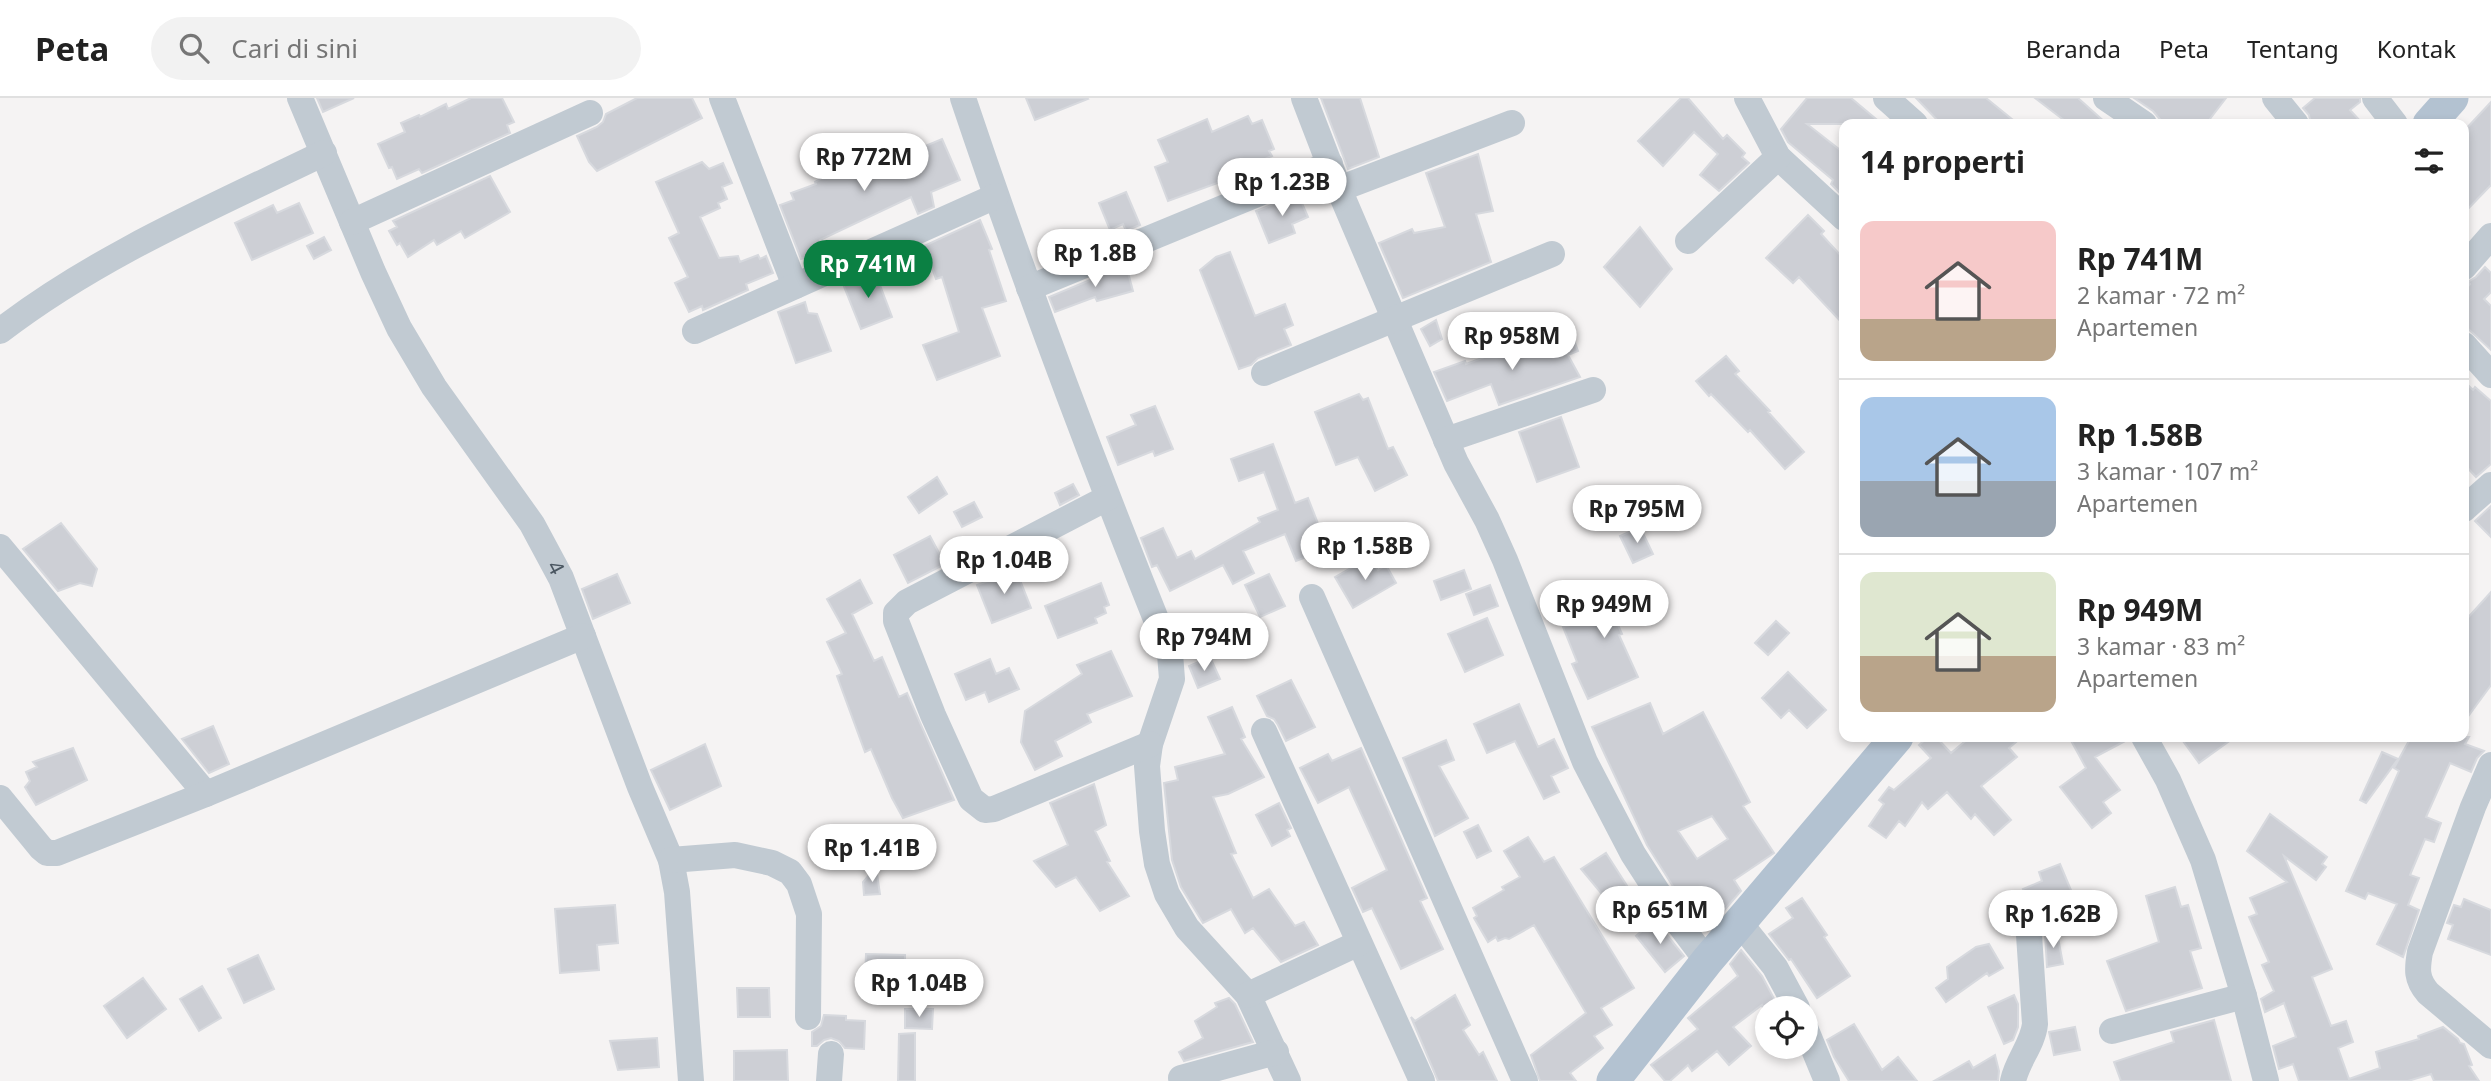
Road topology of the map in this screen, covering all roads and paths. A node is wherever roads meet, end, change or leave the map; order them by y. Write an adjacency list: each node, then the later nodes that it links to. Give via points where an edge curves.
1 (300, 98): 18 (street, 4)
2 (722, 98): 29 (street)
3 (963, 98): 22 (street)
4 (1304, 98): 20 (street)
5 (1747, 98): 19 (street)
6 (1886, 98): 12 (street)
7 (2106, 98): 13 (street)
8 (2275, 98): 14 (street)
9 (2375, 98): 15 (street)
10 (2452, 98): 16 (main road)
11 (590, 113): 24 (street)
12 (1909, 119)
13 (2137, 119)
14 (2292, 119)
15 (2391, 119)
16 (2433, 119)
17 (1512, 123): 21 (street)
18 (324, 153): 24 (street, 4); 32 (street, via 130,247)
19 (1778, 157): 23 (street); 26 (street)
20 (1329, 164): 21 (street); 30 (street)
21 (1339, 189): 31 (street)
22 (996, 196): 29 (street); 30 (street)
23 (1839, 213)
24 (352, 222): 44 (street, 4, via 399,328 434,387 532,524 561,578)
25 (2491, 236): 28 (street)
26 (1688, 241)
27 (1552, 254): 31 (street)
28 (2469, 261)
29 (795, 286): 33 (street)
30 (1029, 288): 40 (street)
31 (1395, 318): 35 (street); 38 (street)
32 (0, 331)
33 (695, 331)
34 (2469, 351): 36 (street)
35 (1264, 373)
36 (2491, 375)
37 (1593, 390): 38 (street)
38 (1446, 440): 56 (street, via 1505,560 1585,762 1633,854)
39 (2491, 485): 41 (street)
40 (1107, 498): 48 (street, via 1170,654 1172,679); 48 (street, via 906,602 896,612 897,621 971,799 985,810)
41 (2469, 505)
42 (0, 547): 50 (street)
43 (1312, 597): 71 (street)
44 (583, 636): 50 (street); 52 (street, 4)
45 (1264, 731): 55 (street)
46 (1893, 742): 54 (main road)
47 (2147, 742): 59 (street, via 2203,860)
48 (1150, 744): 57 (street, via 1147,766 1152,831 1167,894 1187,928)
49 (2491, 765): 62 (street, via 2420,952 2417,975 2428,993)
50 (206, 794): 51 (street, via 57,853 41,848)
51 (0, 798)
52 (671, 860): 60 (street, via 735,855 772,863 799,884 809,914); 67 (street, 4)
53 (2028, 920): 74 (street, via 2035,1024)
54 (1739, 922): 56 (main road); 58 (street)
55 (1359, 943): 57 (street); 70 (street)
56 (1707, 961): 72 (main road)
57 (1248, 995): 63 (street)
58 (1790, 996)
59 (2244, 996): 61 (street); 75 (street)
60 (808, 1017)
61 (2112, 1031)
62 (2491, 1046)
63 (1276, 1052): 66 (street); 69 (street)
64 (831, 1054): 68 (street)
65 (1818, 1059): 73 (street)
66 (1181, 1078)
67 (691, 1081)
68 (829, 1081)
69 (1289, 1081)
70 (1422, 1081)
71 (1525, 1081)
72 (1613, 1081)
73 (1827, 1081)
74 (2013, 1081)
75 (2266, 1081)

